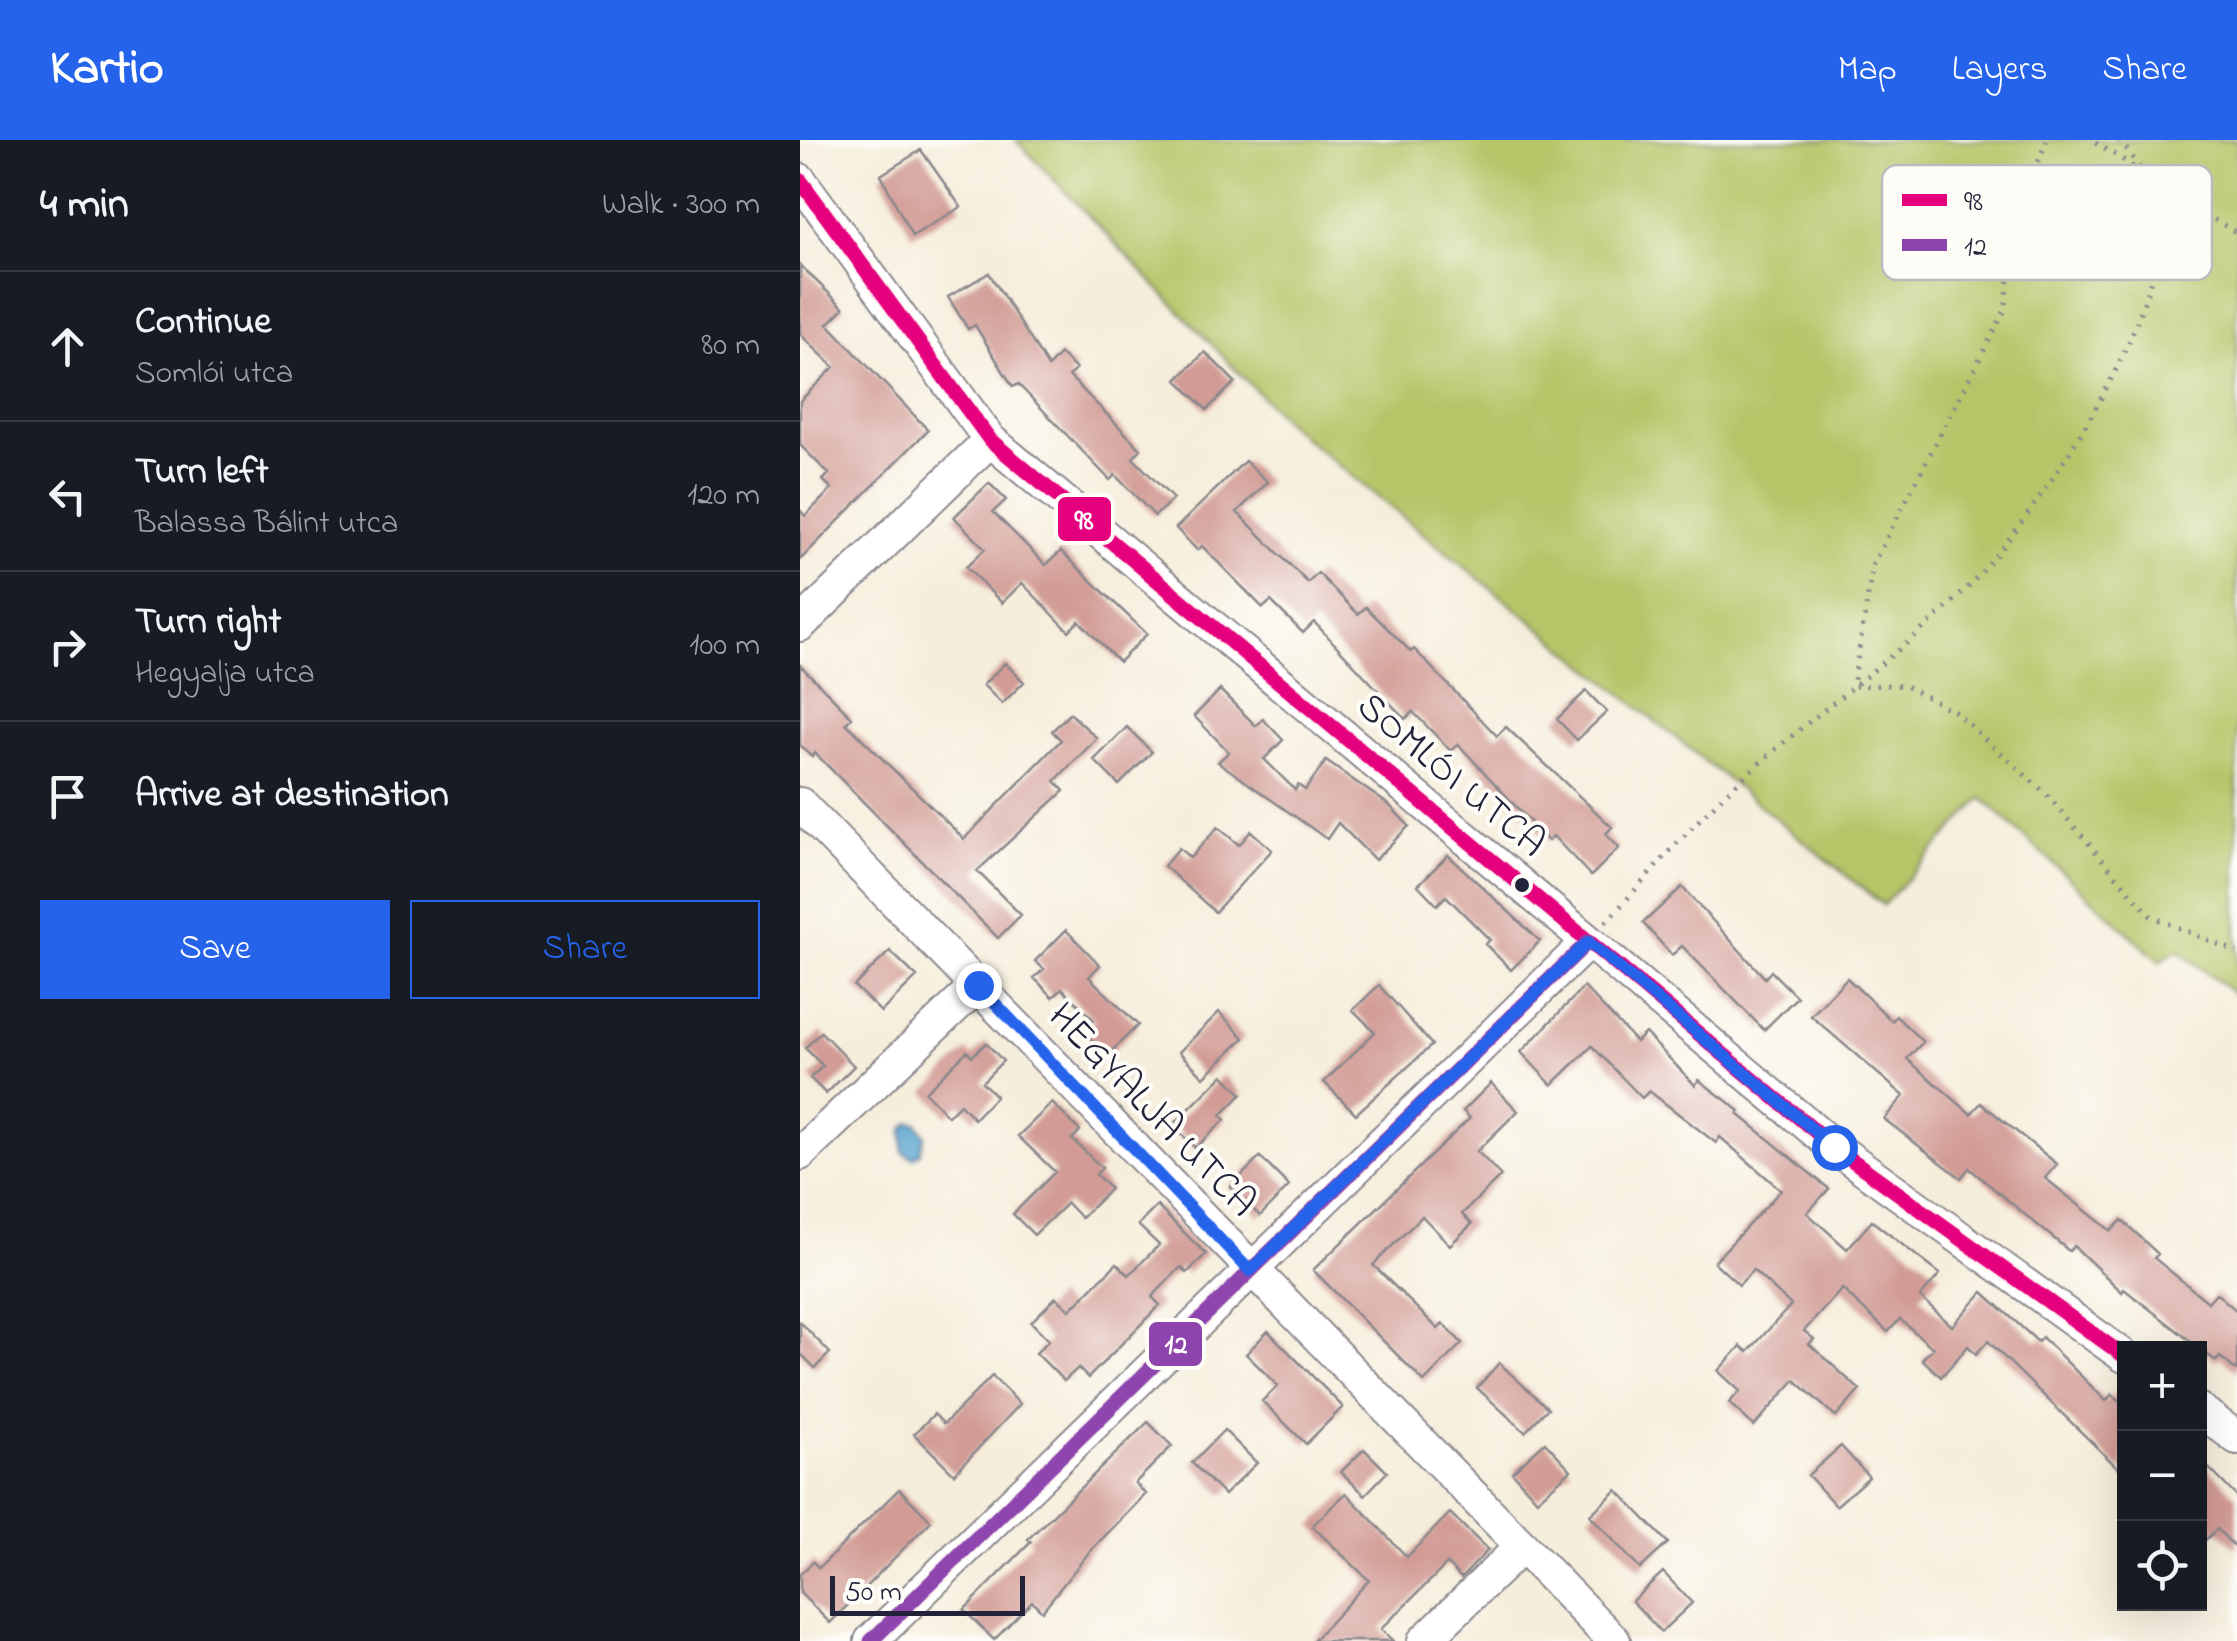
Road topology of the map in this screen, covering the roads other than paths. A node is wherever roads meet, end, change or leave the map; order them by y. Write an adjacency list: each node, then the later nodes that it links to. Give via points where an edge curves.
1 (800, 180): 2 (street, SOMLÓI UTCA)
2 (990, 440): 3 (street); 5 (street, SOMLÓI UTCA)
3 (800, 625)
4 (800, 804): 6 (street, HEGYALJA UTCA)
5 (1588, 942): 8 (street); 9 (street, SOMLÓI UTCA, via 1834,1147)
6 (978, 985): 7 (street); 8 (street, HEGYALJA UTCA)
7 (800, 1154)
8 (1250, 1271): 12 (street, HEGYALJA UTCA); 13 (street)
9 (2117, 1351)
10 (2207, 1415): 11 (street)
11 (2237, 1438)
12 (1522, 1546): 14 (street); 15 (street, HEGYALJA UTCA)
13 (871, 1641)
14 (1424, 1641)
15 (1614, 1641)

